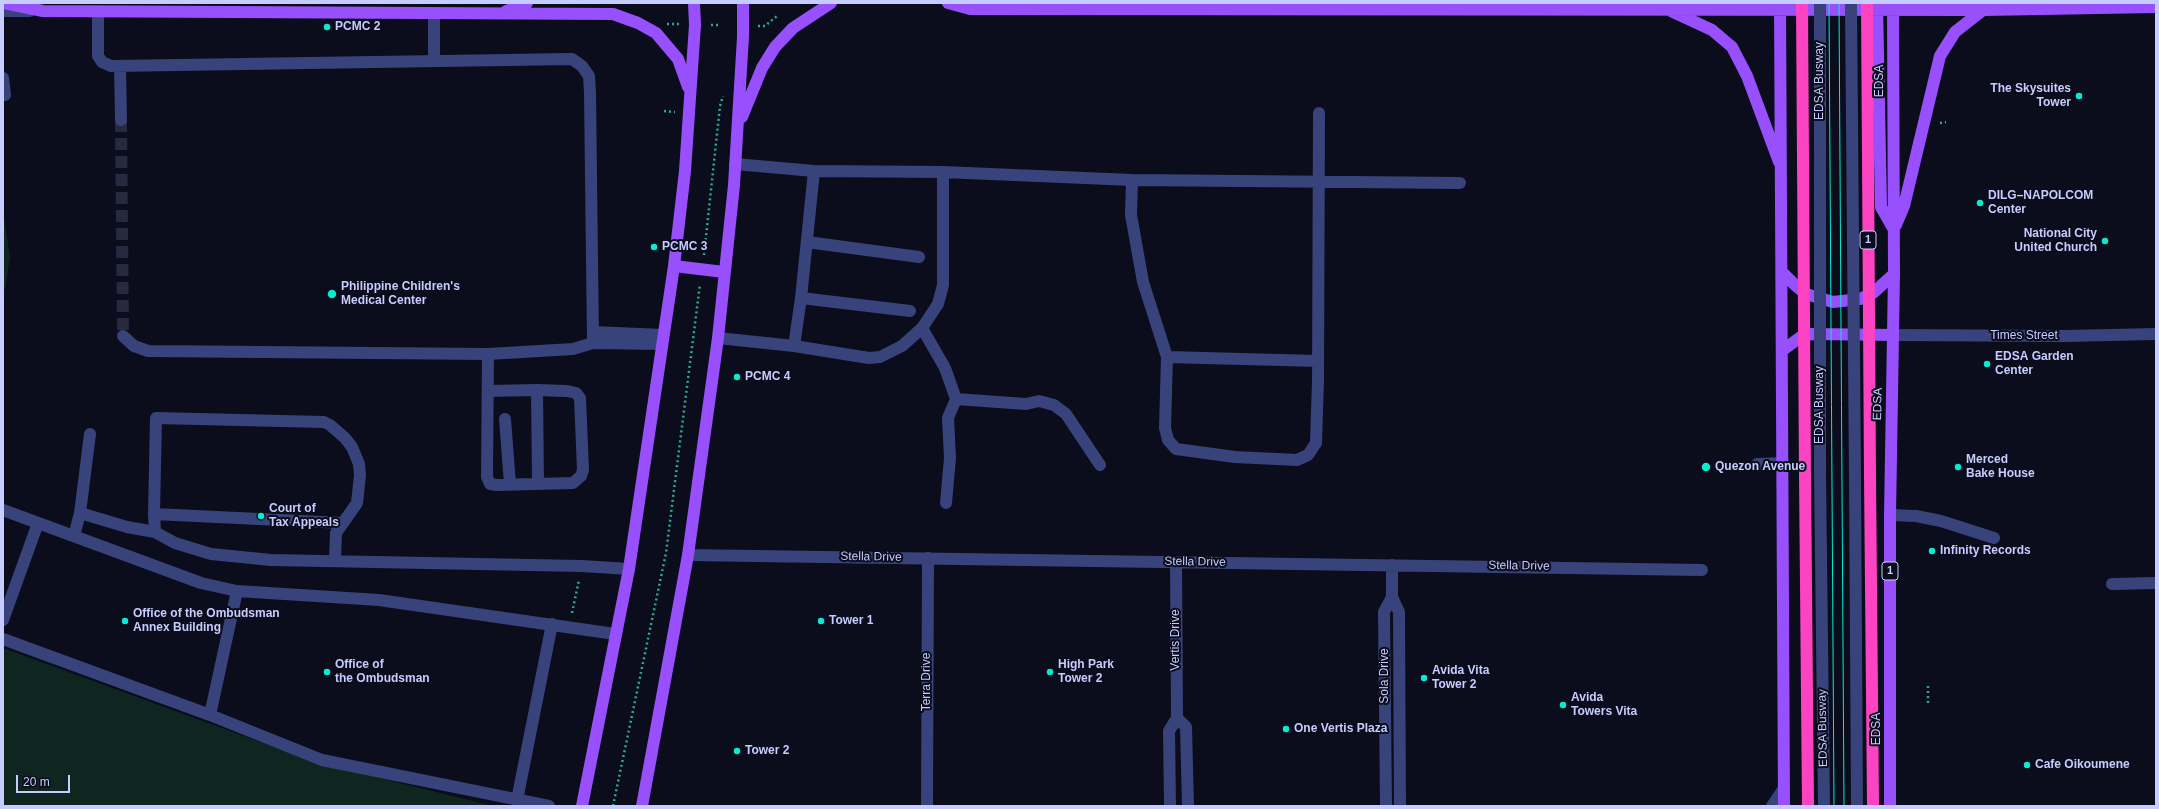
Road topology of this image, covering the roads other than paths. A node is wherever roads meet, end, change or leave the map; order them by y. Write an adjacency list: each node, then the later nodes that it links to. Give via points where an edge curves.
1 (4, 3): 18 (main road)
2 (527, 3): 21 (main road)
3 (694, 3): 26 (main road, via 695,25)
4 (743, 3): 29 (main road)
5 (831, 3): 29 (main road, via 793,28 775,47 762,68)
6 (948, 3): 15 (main road, via 970,9)
7 (1802, 3): 107 (highway, bridge)
8 (1820, 3): 108 (street, EDSA Busway, bridge, via 1820,474)
9 (1851, 3): 109 (street, bridge)
10 (1867, 3): 110 (highway, EDSA / 1, bridge)
11 (1780, 6): 12 (main road); 15 (main road); 31 (main road)
12 (1877, 6): 13 (main road); 37 (main road, via 1880,206)
13 (1893, 6): 16 (main road); 37 (main road, EDSA / 1)
14 (2156, 7): 16 (main road)
15 (1664, 8): 31 (main road, via 1702,24 1732,47 1747,76)
16 (1983, 10): 37 (main road, via 1955,32 1940,56 1904,206)
17 (3, 11): 18 (street)
18 (43, 11): 19 (main road)
19 (98, 12): 20 (main road); 23 (street, via 98,56 102,62 110,66)
20 (434, 13): 21 (main road); 22 (street)
21 (499, 14): 26 (main road, via 609,14 622,16 648,27 667,43 678,59 686,76)
22 (434, 61): 23 (street); 50 (street, via 572,59 582,66 589,76)
23 (120, 66): 28 (street)
24 (3, 78): 25 (street)
25 (5, 95)
26 (689, 112): 40 (main road)
27 (1319, 113): 35 (street)
28 (121, 120)
29 (739, 124): 30 (main road)
30 (735, 164): 32 (street); 41 (main road)
31 (1782, 169): 42 (main road)
32 (814, 171): 33 (street); 38 (street)
33 (943, 172): 34 (street); 46 (street, via 943,285 938,304)
34 (1132, 180): 35 (street); 56 (street, via 1131,215 1143,282)
35 (1318, 182): 36 (street); 57 (street)
36 (1460, 183)
37 (1894, 229): 43 (main road, EDSA / 1)
38 (807, 242): 39 (street); 44 (street)
39 (919, 257)
40 (674, 266): 41 (main road); 52 (main road)
41 (724, 272): 51 (main road)
42 (1783, 273): 43 (main road, via 1806,294 1833,302 1860,299 1873,293); 54 (main road)
43 (1894, 274): 49 (main road, EDSA / 1)
44 (801, 298): 45 (street); 53 (street)
45 (910, 311)
46 (922, 328): 53 (street, via 902,346 880,356 868,358); 60 (street, via 945,368)
47 (2156, 334): 49 (street, Times Street)
48 (123, 336): 55 (street, via 134,346 148,351)
49 (1893, 336): 54 (main road, via 1812,334 1802,336); 72 (main road, EDSA / 1)
50 (593, 338): 52 (street); 55 (street, via 573,349)
51 (718, 338): 53 (street); 78 (main road)
52 (662, 339): 83 (main road)
53 (794, 346)
54 (1783, 350): 63 (main road)
55 (488, 354): 59 (street)
56 (1167, 357): 57 (street); 57 (street, via 1165,428 1168,440 1176,449 1235,457 1297,460 1308,455 1316,443)
57 (1318, 361)
58 (537, 390): 59 (street); 66 (street); 66 (street, via 567,391 576,393 580,398 584,470 573,484)
59 (488, 391): 67 (street, via 487,477 490,484)
60 (956, 399): 65 (street, via 1026,404 1039,401 1054,405 1066,414); 68 (street, via 948,418 950,458)
61 (505, 419): 67 (street)
62 (90, 434): 70 (street)
63 (1783, 463): 64 (street); 95 (main road)
64 (1757, 464)
65 (1100, 465)
66 (538, 483): 67 (street)
67 (510, 484)
68 (946, 503)
69 (3, 510): 74 (street)
70 (80, 513): 75 (street, via 127,527); 76 (street)
71 (154, 514): 73 (street); 73 (street, via 157,418 324,422 345,438 360,464 357,502); 75 (street)
72 (1890, 515): 77 (street, via 1916,516 1941,521); 111 (main road, EDSA / 1)
73 (343, 522): 80 (street, via 336,533)
74 (38, 523): 76 (street); 89 (street)
75 (155, 532): 80 (street, via 176,543 211,554 271,560)
76 (74, 536): 87 (street, via 201,583)
77 (1994, 538)
78 (688, 555): 79 (street, Stella Drive); 99 (main road)
79 (928, 558): 81 (street, Stella Drive); 100 (street, Terra Drive)
80 (335, 560): 83 (street)
81 (1176, 562): 82 (street, Stella Drive); 94 (street, Vertis Drive)
82 (1392, 564): 84 (street, Stella Drive); 88 (street, Sola Drive)
83 (629, 569): 91 (main road)
84 (1702, 570)
85 (2156, 582): 86 (street)
86 (2112, 584)
87 (237, 591): 90 (street, via 379,600); 93 (street)
88 (1392, 597): 103 (street, Sola Drive, via 1384,612); 104 (street, Sola Drive, via 1399,612)
89 (3, 620)
90 (552, 624): 91 (street); 96 (street)
91 (615, 634): 98 (main road)
92 (3, 639): 93 (street)
93 (210, 715): 96 (street, via 322,760)
94 (1177, 718): 101 (street, Vertis Drive, via 1169,731); 102 (street, Vertis Drive, via 1186,727)
95 (1784, 788): 105 (street); 106 (main road)
96 (517, 800): 97 (street)
97 (549, 806)
98 (582, 806)
99 (642, 806)
100 (927, 806)
101 (1170, 806)
102 (1188, 806)
103 (1386, 806)
104 (1400, 806)
105 (1772, 806)
106 (1784, 806)
107 (1808, 806)
108 (1824, 806)
109 (1857, 806)
110 (1873, 806)
111 (1890, 806)

